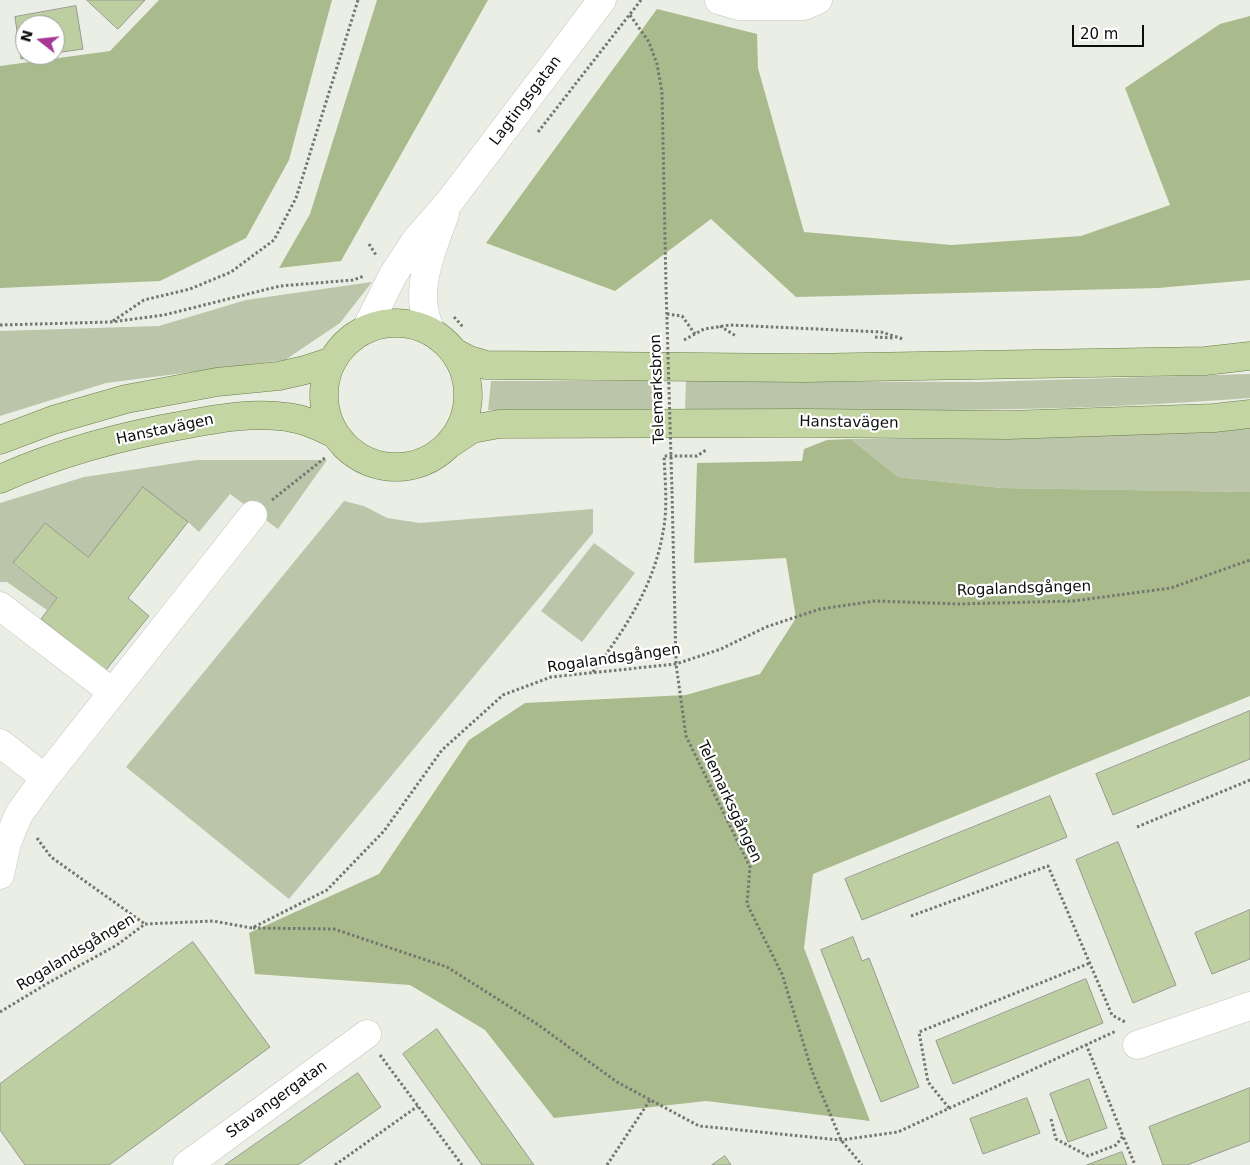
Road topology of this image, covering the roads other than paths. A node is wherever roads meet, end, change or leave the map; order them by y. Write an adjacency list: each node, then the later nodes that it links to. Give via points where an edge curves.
1 (602, 0): 4 (street, Lagtingsgatan)
2 (719, 0): 3 (street, via 739,6 804,6)
3 (818, 0)
4 (450, 201): 5 (street, Lagtingsgatan, via 416,240); 6 (street, Lagtingsgatan, via 424,284 424,308)
5 (366, 329): 6 (main road, via 388,323 409,324); 9 (main road, via 352,337)
6 (430, 331): 7 (main road)
7 (454, 352): 8 (main road, via 486,364 794,368 1205,361); 13 (main road, via 466,374 469,398 464,422)
8 (1250, 356)
9 (332, 361): 11 (main road, via 325,378 323,397 326,416); 12 (main road, via 279,376 217,382 126,400 53,420)
10 (1250, 414): 13 (main road, Hanstavägen, via 1008,425 804,422 499,424 472,429)
11 (338, 439): 13 (main road, via 362,460 385,468 410,467 433,459); 14 (main road, Hanstavägen, via 308,421 287,417 220,418 148,431 76,450)
12 (0, 440)
13 (452, 443)
14 (0, 479)
15 (253, 515): 17 (street)
16 (0, 606): 17 (street)
17 (112, 692): 19 (street)
18 (0, 743): 19 (street)
19 (45, 778): 20 (street)
20 (3, 840): 21 (street)
21 (0, 875)
22 (1250, 1006): 23 (street)
23 (1131, 1033)
24 (366, 1034): 25 (street, Stavangergatan)
25 (187, 1165)

